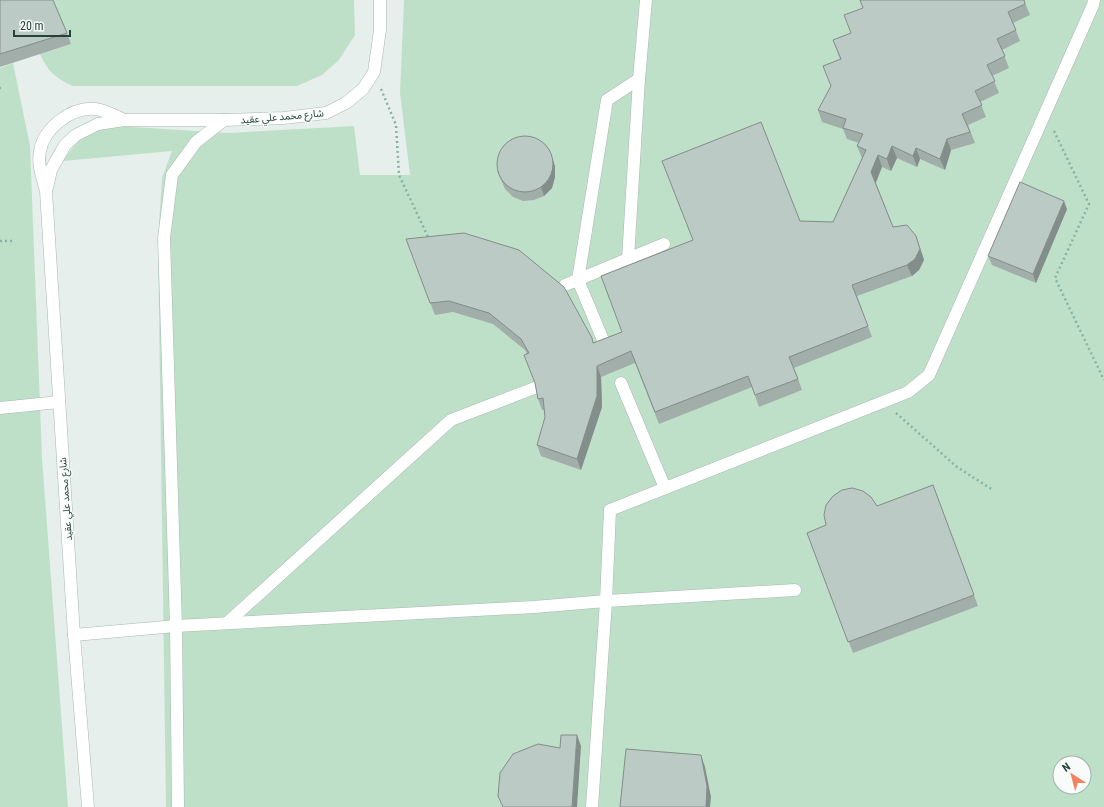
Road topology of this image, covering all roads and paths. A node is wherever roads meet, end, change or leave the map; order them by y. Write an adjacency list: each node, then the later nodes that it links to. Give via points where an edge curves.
1 (380, 0): 4 (street, شارع محمد علي عقيد, via 380,30)
2 (646, 0): 5 (street)
3 (1094, 0): 6 (street)
4 (374, 72): 8 (street, شارع محمد علي عقيد, via 363,89 346,104 326,113 284,118); 12 (path, via 396,125 399,175)
5 (639, 79): 14 (street); 15 (street, via 607,100)
6 (1046, 113): 18 (path, via 1089,204 1055,278); 22 (street, via 928,375 908,392)
7 (124, 120): 8 (street, شارع محمد علي عقيد); 9 (street, شارع محمد علي عقيد, via 98,124 76,135 65,145 51,170); 9 (street, شارع محمد علي عقيد, via 95,109 79,111 53,126 40,151)
8 (224, 120): 29 (street, via 196,142 172,175 164,238)
9 (46, 191): 21 (street, شارع محمد علي عقيد)
10 (0, 241): 11 (path)
11 (13, 241)
12 (431, 241)
13 (664, 244): 14 (street)
14 (628, 259): 15 (street)
15 (578, 280): 16 (street); 17 (street)
16 (565, 285)
17 (603, 340)
18 (1104, 380)
19 (621, 383): 24 (street)
20 (536, 387): 28 (street, via 451,420)
21 (59, 402): 23 (street); 30 (street, شارع محمد علي عقيد)
22 (884, 402): 24 (street); 25 (path, via 957,467)
23 (0, 408)
24 (665, 488): 27 (street, via 610,510)
25 (993, 490)
26 (795, 590): 27 (street)
27 (606, 601): 28 (street); 33 (street)
28 (227, 623): 29 (street)
29 (176, 626): 30 (street); 32 (street)
30 (74, 635): 31 (street, شارع محمد علي عقيد)
31 (88, 807)
32 (178, 807)
33 (592, 807)

